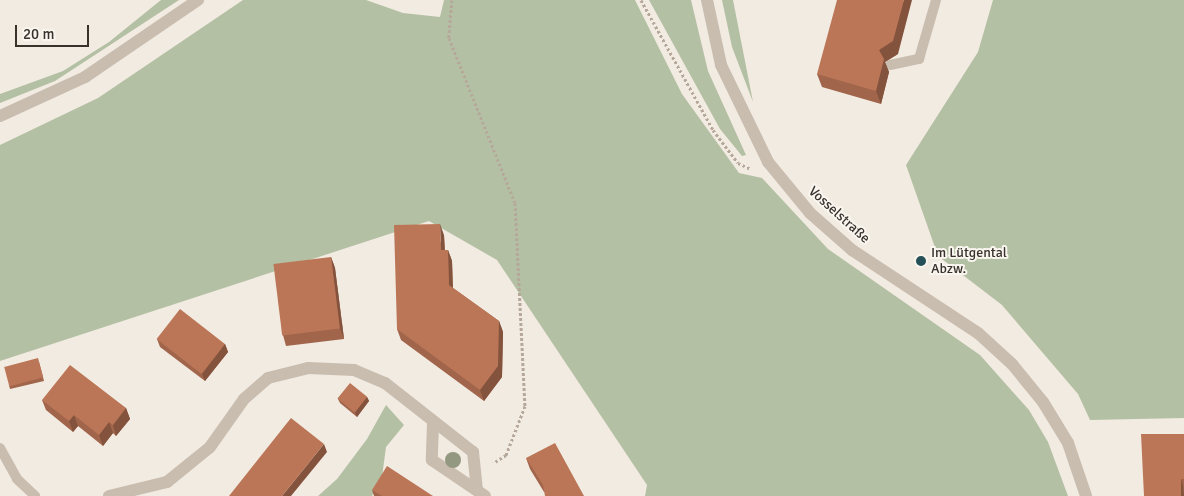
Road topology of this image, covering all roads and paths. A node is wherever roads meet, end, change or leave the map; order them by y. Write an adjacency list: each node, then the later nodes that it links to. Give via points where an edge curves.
1 (198, 0): 7 (street, via 85,78)
2 (452, 0): 11 (path, via 449,38 515,203 524,329 526,406 518,431 506,455)
3 (641, 0): 8 (path, via 713,130 738,163 753,169)
4 (707, 0): 8 (street, Vosselstraße, via 722,65)
5 (936, 0): 6 (lane, via 919,59)
6 (890, 65)
7 (0, 116)
8 (768, 162): 15 (street, Vosselstraße, via 810,213 852,250 978,333 1012,364 1043,402 1068,443)
9 (433, 424): 11 (street, via 474,452); 12 (street, via 432,460); 14 (street, via 385,383 354,370 308,368 268,378 244,399 210,447 167,482)
10 (0, 448): 13 (lane, via 17,479)
11 (478, 468): 12 (street)
12 (481, 492)
13 (34, 496)
14 (109, 496)
15 (1086, 496)

